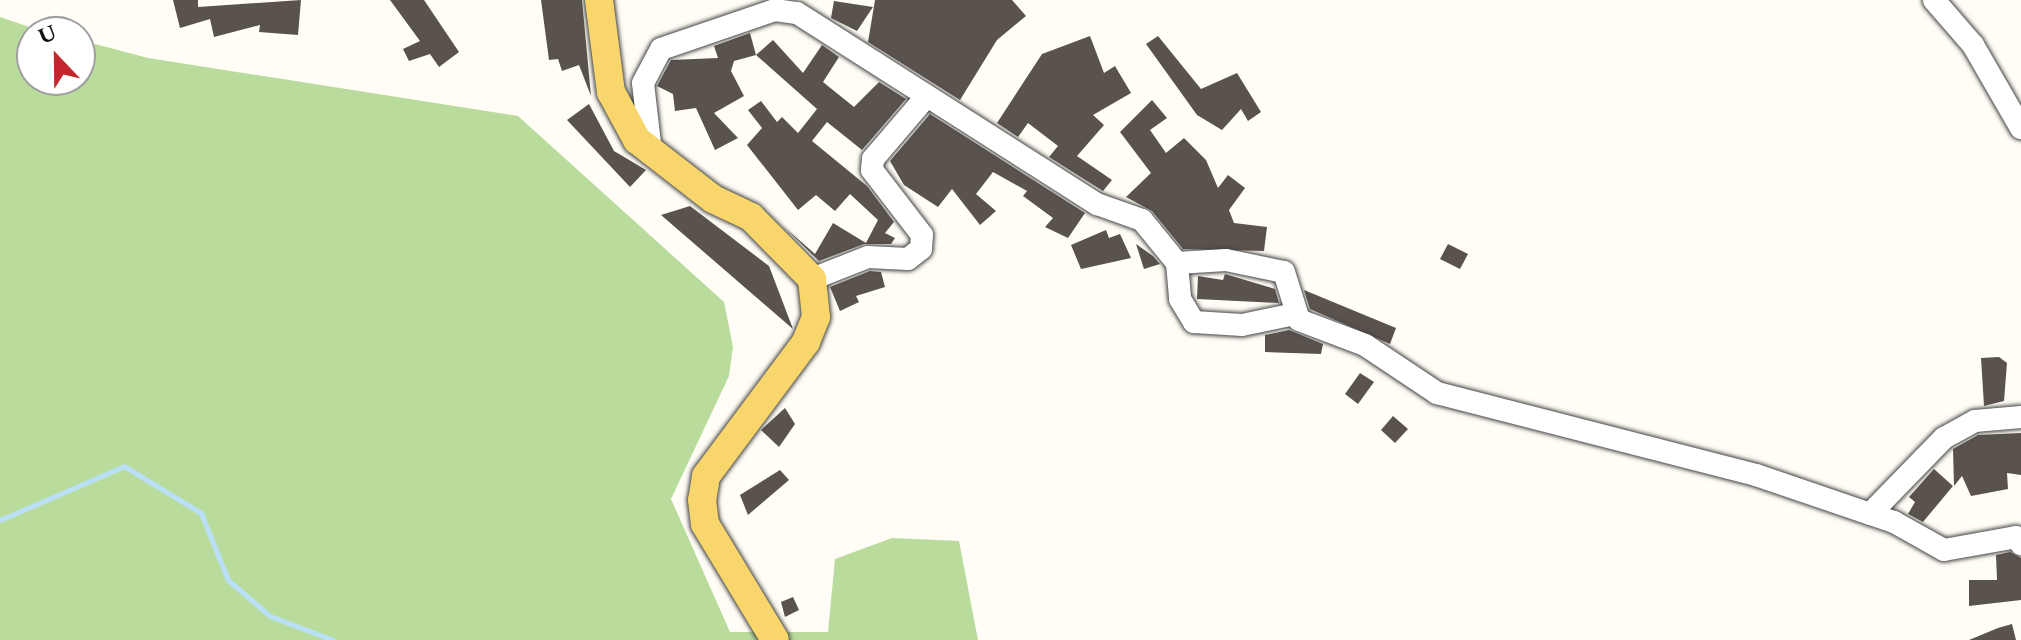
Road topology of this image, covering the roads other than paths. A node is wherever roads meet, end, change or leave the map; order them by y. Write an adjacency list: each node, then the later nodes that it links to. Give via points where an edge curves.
1 (599, 0): 5 (main road, via 611,92 626,125)
2 (1934, 0): 4 (street, via 1973,45)
3 (926, 97): 5 (street, via 797,13 775,10 661,49 643,83); 6 (street, via 1097,204 1142,220); 7 (street, via 873,159 872,170 922,235 921,249 908,259 868,257)
4 (2021, 128)
5 (651, 152): 7 (main road, via 751,217)
6 (1177, 263): 8 (street, via 1226,260 1284,272 1296,293); 8 (street, via 1180,299 1194,322 1242,325)
7 (812, 279): 12 (main road, via 816,317 806,342 706,476 702,500 705,524)
8 (1295, 314): 10 (street, via 1365,345 1437,393 1756,475)
9 (2021, 417): 10 (street, via 1975,421 1955,431 1900,477)
10 (1870, 514): 11 (street, via 1944,550 2016,537)
11 (2021, 544)
12 (775, 640)

